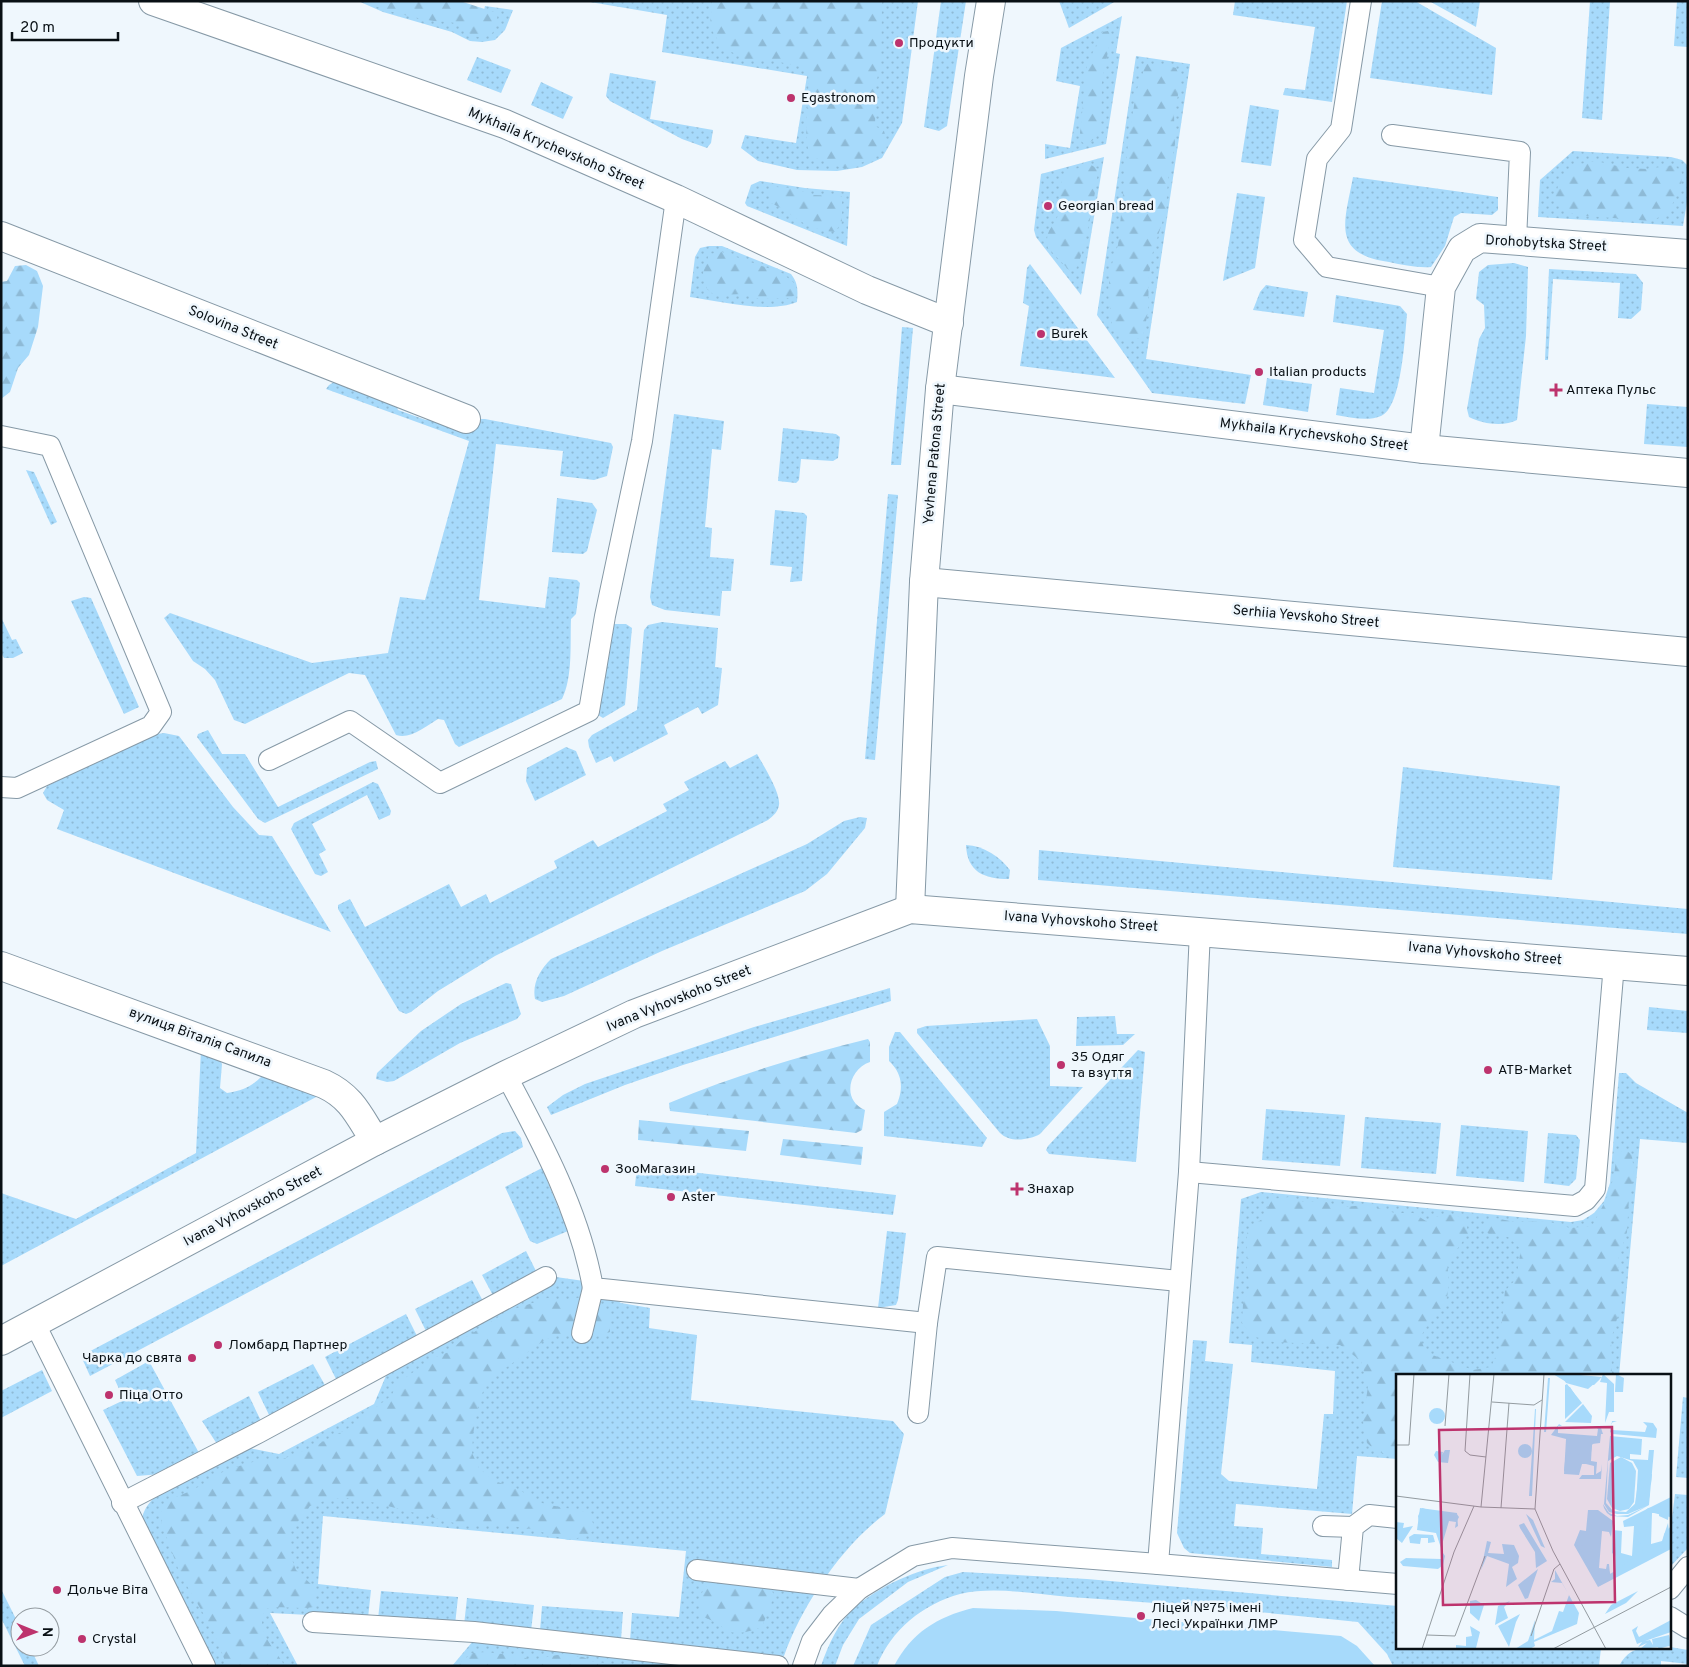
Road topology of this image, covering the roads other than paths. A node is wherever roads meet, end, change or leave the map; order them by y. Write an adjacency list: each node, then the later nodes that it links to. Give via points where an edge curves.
1 (153, 1): 5 (street, Mykhaila Krychevskoho Street, via 505,124)
2 (991, 1): 10 (street, Yevhena Patona Street)
3 (1361, 1): 9 (lane, via 1341,129 1317,159 1304,240 1327,268)
4 (1392, 135): 7 (lane, via 1520,152)
5 (676, 199): 10 (street, Mykhaila Krychevskoho Street, via 867,290); 18 (lane, via 642,441 605,616 589,711 440,783 350,722)
6 (1, 236): 12 (street, Solovina Street)
7 (1516, 240): 8 (street, Drohobytska Street); 9 (street, Drohobytska Street, via 1480,238 1462,249)
8 (1688, 254)
9 (1441, 287): 14 (street, Drohobytska Street)
10 (948, 323): 11 (street, Yevhena Patona Street)
11 (940, 389): 14 (street, Mykhaila Krychevskoho Street); 16 (street, Yevhena Patona Street)
12 (466, 419)
13 (1, 436): 19 (lane, via 50,446 161,712 151,726 17,788)
14 (1424, 449): 15 (street, Mykhaila Krychevskoho Street)
15 (1688, 473)
16 (924, 582): 17 (street, Serhiia Yevskoho Street); 20 (street, Yevhena Patona Street)
17 (1688, 652)
18 (269, 760)
19 (1, 787)
20 (910, 909): 21 (street, Ivana Vyhovskoho Street); 25 (street, Ivana Vyhovskoho Street, via 634,1014)
21 (1200, 931): 22 (street, Ivana Vyhovskoho Street); 27 (lane)
22 (1614, 964): 24 (street, Ivana Vyhovskoho Street); 27 (lane, via 1595,1189 1586,1200 1575,1206)
23 (1, 966): 26 (street, вулиця Віталія Сапила, via 324,1084 340,1092 350,1102)
24 (1688, 971)
25 (506, 1075): 26 (street, Ivana Vyhovskoho Street); 30 (lane, via 544,1146)
26 (375, 1141): 32 (street, Ivana Vyhovskoho Street)
27 (1189, 1172): 29 (lane)
28 (546, 1277): 36 (lane)
29 (1179, 1281): 31 (lane, via 937,1258); 40 (lane)
30 (599, 1289): 31 (lane); 33 (lane)
31 (927, 1323): 35 (lane)
32 (35, 1324): 34 (street, Ivana Vyhovskoho Street); 36 (lane)
33 (582, 1333)
34 (1, 1341)
35 (918, 1413)
36 (122, 1503): 50 (lane)
37 (1396, 1518): 39 (lane, via 1369,1515)
38 (1323, 1526): 39 (lane)
39 (1353, 1527): 43 (lane)
40 (1158, 1564): 43 (lane); 46 (lane, via 952,1548 913,1556)
41 (1688, 1568): 45 (lane)
42 (697, 1570): 46 (lane)
43 (1348, 1580): 44 (lane)
44 (1396, 1584)
45 (1672, 1587)
46 (858, 1589): 52 (lane, via 812,1641)
47 (1672, 1618): 49 (lane)
48 (313, 1622): 51 (lane, via 474,1632)
49 (1688, 1628)
50 (206, 1666)
51 (778, 1666)
52 (803, 1666)

